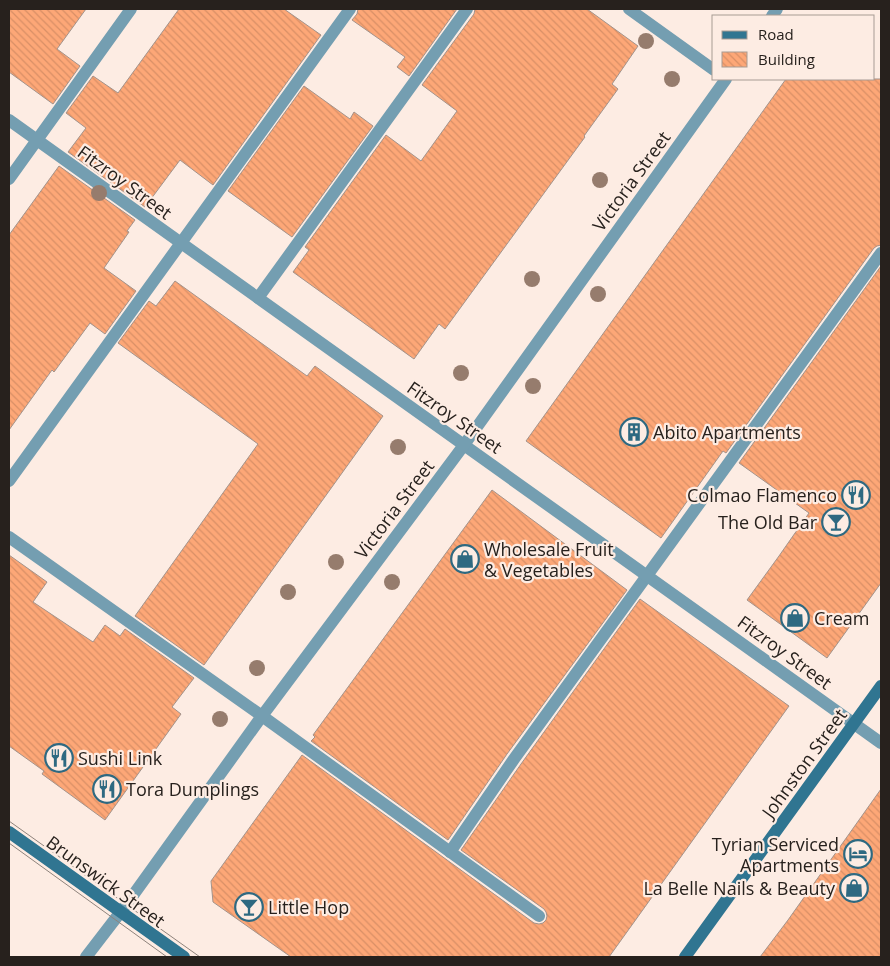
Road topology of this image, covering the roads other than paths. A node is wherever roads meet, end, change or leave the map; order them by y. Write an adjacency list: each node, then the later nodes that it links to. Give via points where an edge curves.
1 (131, 9): 8 (street)
2 (350, 9): 10 (street)
3 (467, 9): 12 (street)
4 (629, 9): 5 (street)
5 (712, 69)
6 (725, 80): 13 (street, Victoria Street)
7 (9, 120): 8 (street, Fitzroy Street)
8 (37, 140): 9 (street); 10 (street, Fitzroy Street)
9 (9, 179)
10 (180, 243): 12 (street, Fitzroy Street); 14 (street)
11 (881, 253): 16 (street)
12 (258, 298): 13 (street, Fitzroy Street)
13 (464, 445): 16 (street, Fitzroy Street); 18 (street, Victoria Street)
14 (9, 481)
15 (9, 537): 18 (street)
16 (648, 576): 19 (street, Fitzroy Street); 22 (street)
17 (881, 686): 19 (main road, Johnston Street)
18 (262, 716): 22 (street); 23 (street, Victoria Street)
19 (854, 723): 20 (street, Fitzroy Street); 27 (main road, Johnston Street)
20 (881, 743)
21 (9, 832): 23 (main road, Brunswick Street)
22 (450, 852): 24 (street)
23 (121, 912): 25 (street, Victoria Street); 26 (main road, Brunswick Street)
24 (539, 916)
25 (86, 957)
26 (184, 957)
27 (686, 957)

